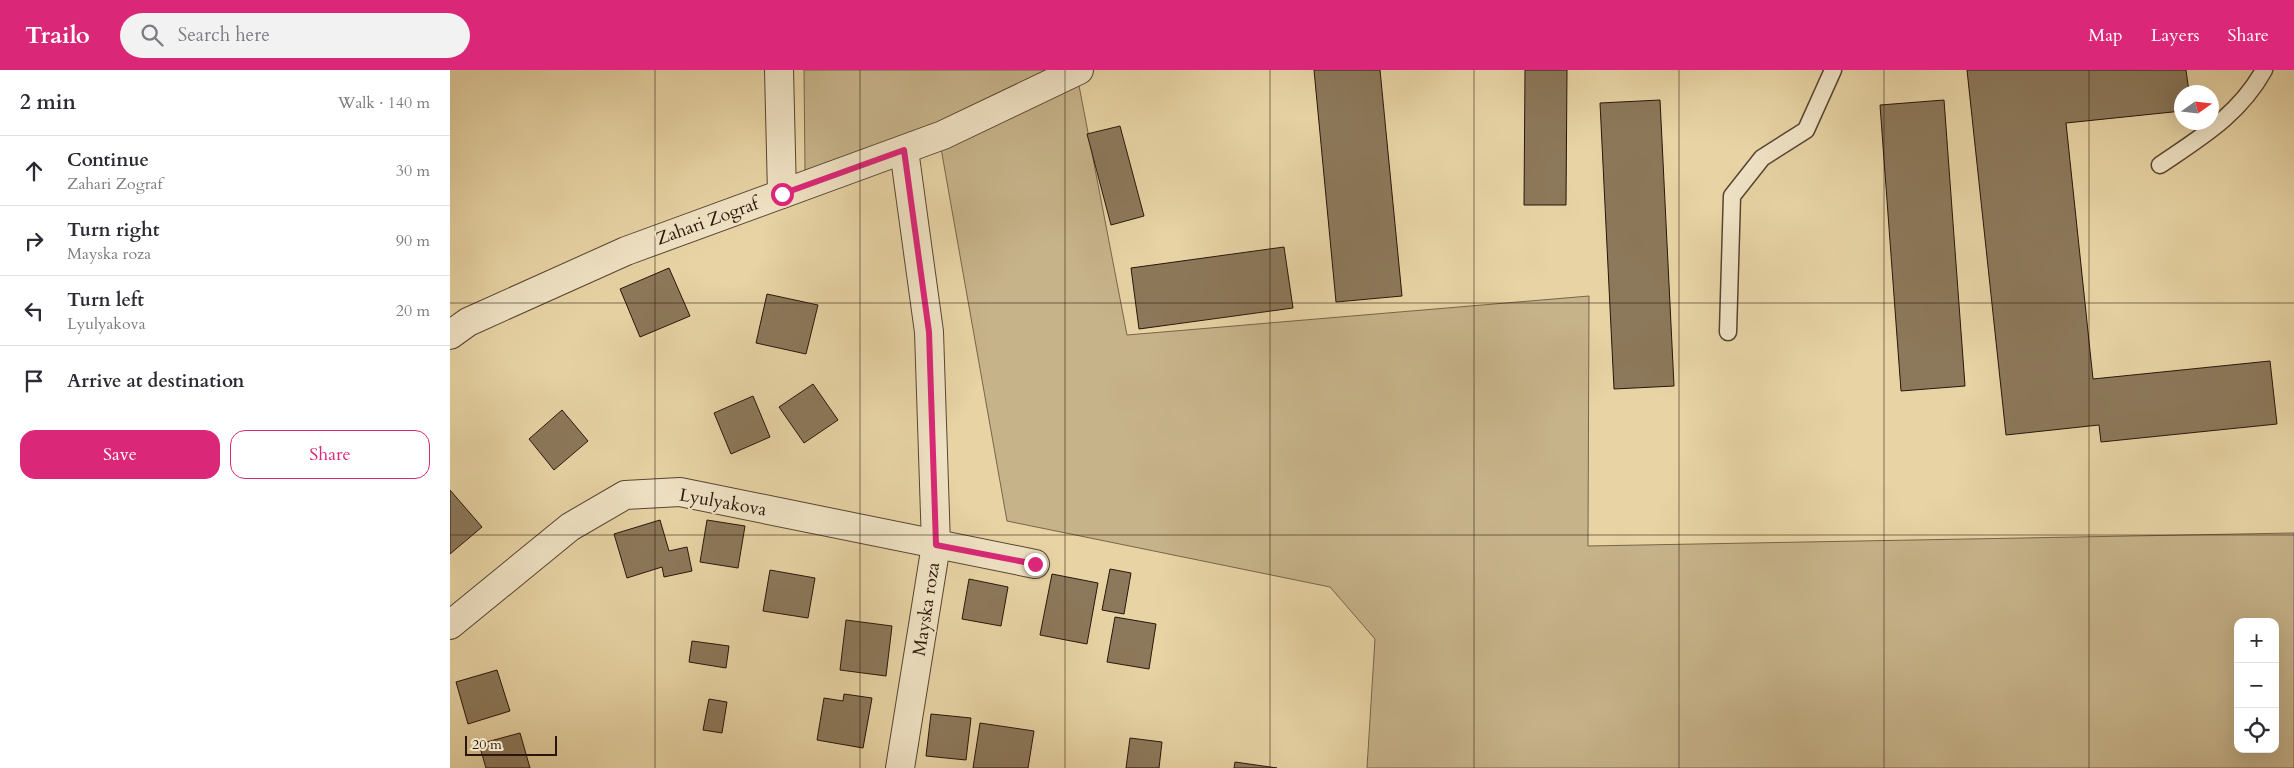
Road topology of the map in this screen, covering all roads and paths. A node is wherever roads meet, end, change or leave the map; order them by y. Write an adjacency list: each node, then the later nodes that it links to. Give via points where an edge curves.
1 (779, 70): 7 (street)
2 (1079, 70): 5 (street, Zahari Zograf, via 943,136)
3 (1833, 70): 8 (lane, via 1806,130 1762,158 1732,196)
4 (2264, 70): 6 (lane, via 2255,86 2216,127)
5 (904, 150): 7 (street, Zahari Zograf); 10 (street, Mayska roza, via 929,332)
6 (2160, 164)
7 (782, 194): 9 (street, Zahari Zograf, via 626,251 468,322)
8 (1728, 332)
9 (450, 335)
10 (936, 545): 11 (street, Lyulyakova); 12 (street, Lyulyakova, via 680,492 625,495 570,527); 13 (street, Mayska roza)
11 (1035, 564)
12 (450, 626)
13 (900, 768)

